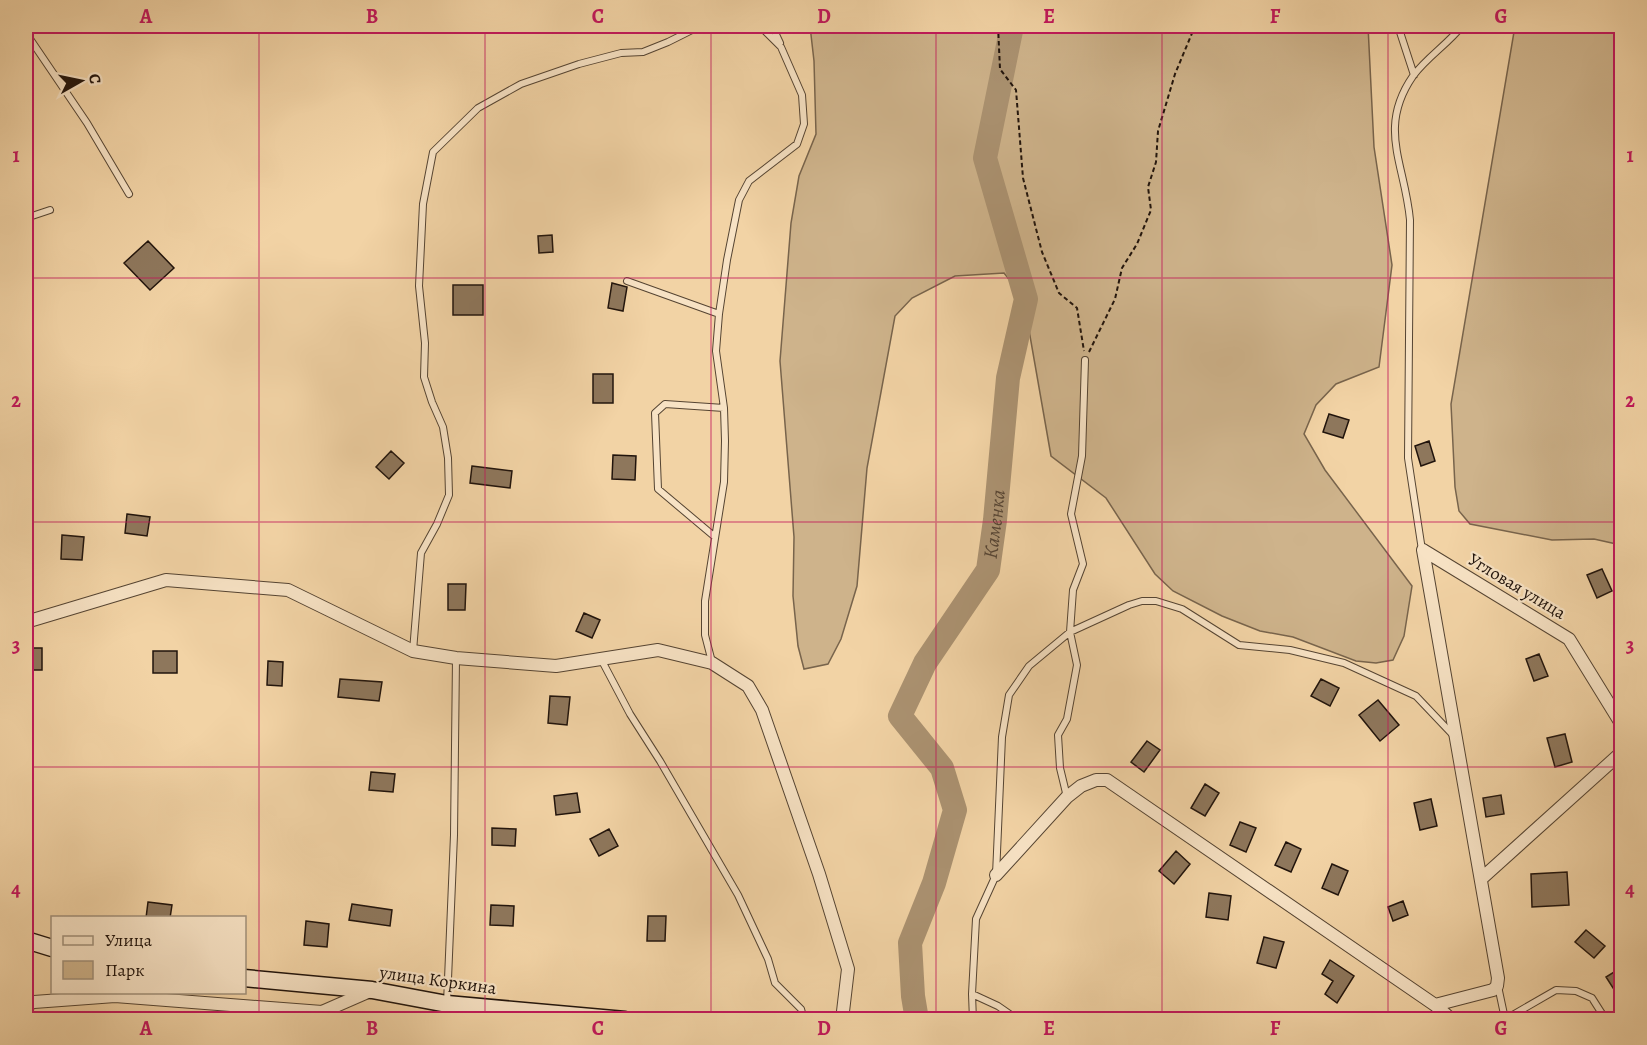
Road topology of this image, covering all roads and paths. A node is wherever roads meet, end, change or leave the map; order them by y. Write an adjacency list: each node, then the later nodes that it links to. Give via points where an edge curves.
1 (707, 26): 22 (lane, via 642,51 579,64 521,84 478,108 433,152 423,204 418,286 425,343 424,377 443,427 449,495 421,553)
2 (752, 26): 9 (lane, via 762,28)
3 (772, 26): 9 (lane)
4 (998, 26): 16 (path, via 1000,69 1016,90 1023,178 1042,252 1059,293 1077,308)
5 (1195, 26): 16 (path, via 1158,131 1156,162 1148,187 1150,210 1137,244 1122,268 1115,299)
6 (1398, 26): 10 (lane)
7 (1462, 26): 10 (lane)
8 (26, 33): 11 (lane)
9 (782, 47): 15 (lane, via 802,94 804,124 797,144 749,181 739,200)
10 (1414, 75): 19 (lane, via 1397,108 1394,136 1410,220 1408,458)
11 (129, 194)
12 (50, 210): 13 (lane)
13 (26, 223)
14 (627, 281): 15 (lane)
15 (719, 314): 17 (lane, via 716,351)
16 (1085, 360): 21 (lane, via 1082,456 1071,514 1083,564 1073,590)
17 (724, 408): 18 (lane, via 724,482); 18 (lane, via 665,404 655,413 658,489)
18 (715, 537): 25 (lane, via 705,601 705,635)
19 (1422, 550): 26 (street, Угловая улица, via 1569,639); 27 (street)
20 (26, 622): 22 (street, via 166,580 288,590)
21 (1070, 632): 27 (lane, via 1129,605 1156,601 1182,609 1239,645 1290,650 1344,663 1416,696); 29 (lane, via 1077,665 1066,719 1058,735); 30 (lane, via 1029,666 1009,695 1002,737)
22 (413, 651): 23 (street)
23 (456, 658): 24 (street, via 556,666); 38 (lane)
24 (601, 659): 25 (street, via 658,650); 45 (lane, via 738,895 775,983 801,1009)
25 (712, 663): 46 (street, via 748,686 762,710 849,969)
26 (1622, 725)
27 (1456, 738): 31 (street)
28 (1622, 752): 31 (street)
29 (1067, 797): 30 (street); 40 (street, via 1096,780 1107,780)
30 (996, 875): 37 (lane, via 976,919)
31 (1480, 879): 35 (street)
32 (26, 940): 33 (main road)
33 (51, 948)
34 (246, 978): 36 (main road, улица Коркина)
35 (1497, 986): 40 (street); 42 (lane)
36 (372, 990): 38 (main road, улица Коркина); 41 (street)
37 (972, 994): 47 (lane); 48 (lane)
38 (447, 1004): 44 (main road, улица Коркина)
39 (26, 1005): 41 (street, via 114,996)
40 (1435, 1005): 49 (street)
41 (322, 1012): 43 (street)
42 (1505, 1019): 50 (lane, via 1556,990 1576,991 1592,998)
43 (340, 1020)
44 (626, 1020)
45 (804, 1020)
46 (842, 1020)
47 (973, 1020)
48 (1018, 1020)
49 (1452, 1020)
50 (1606, 1020)

